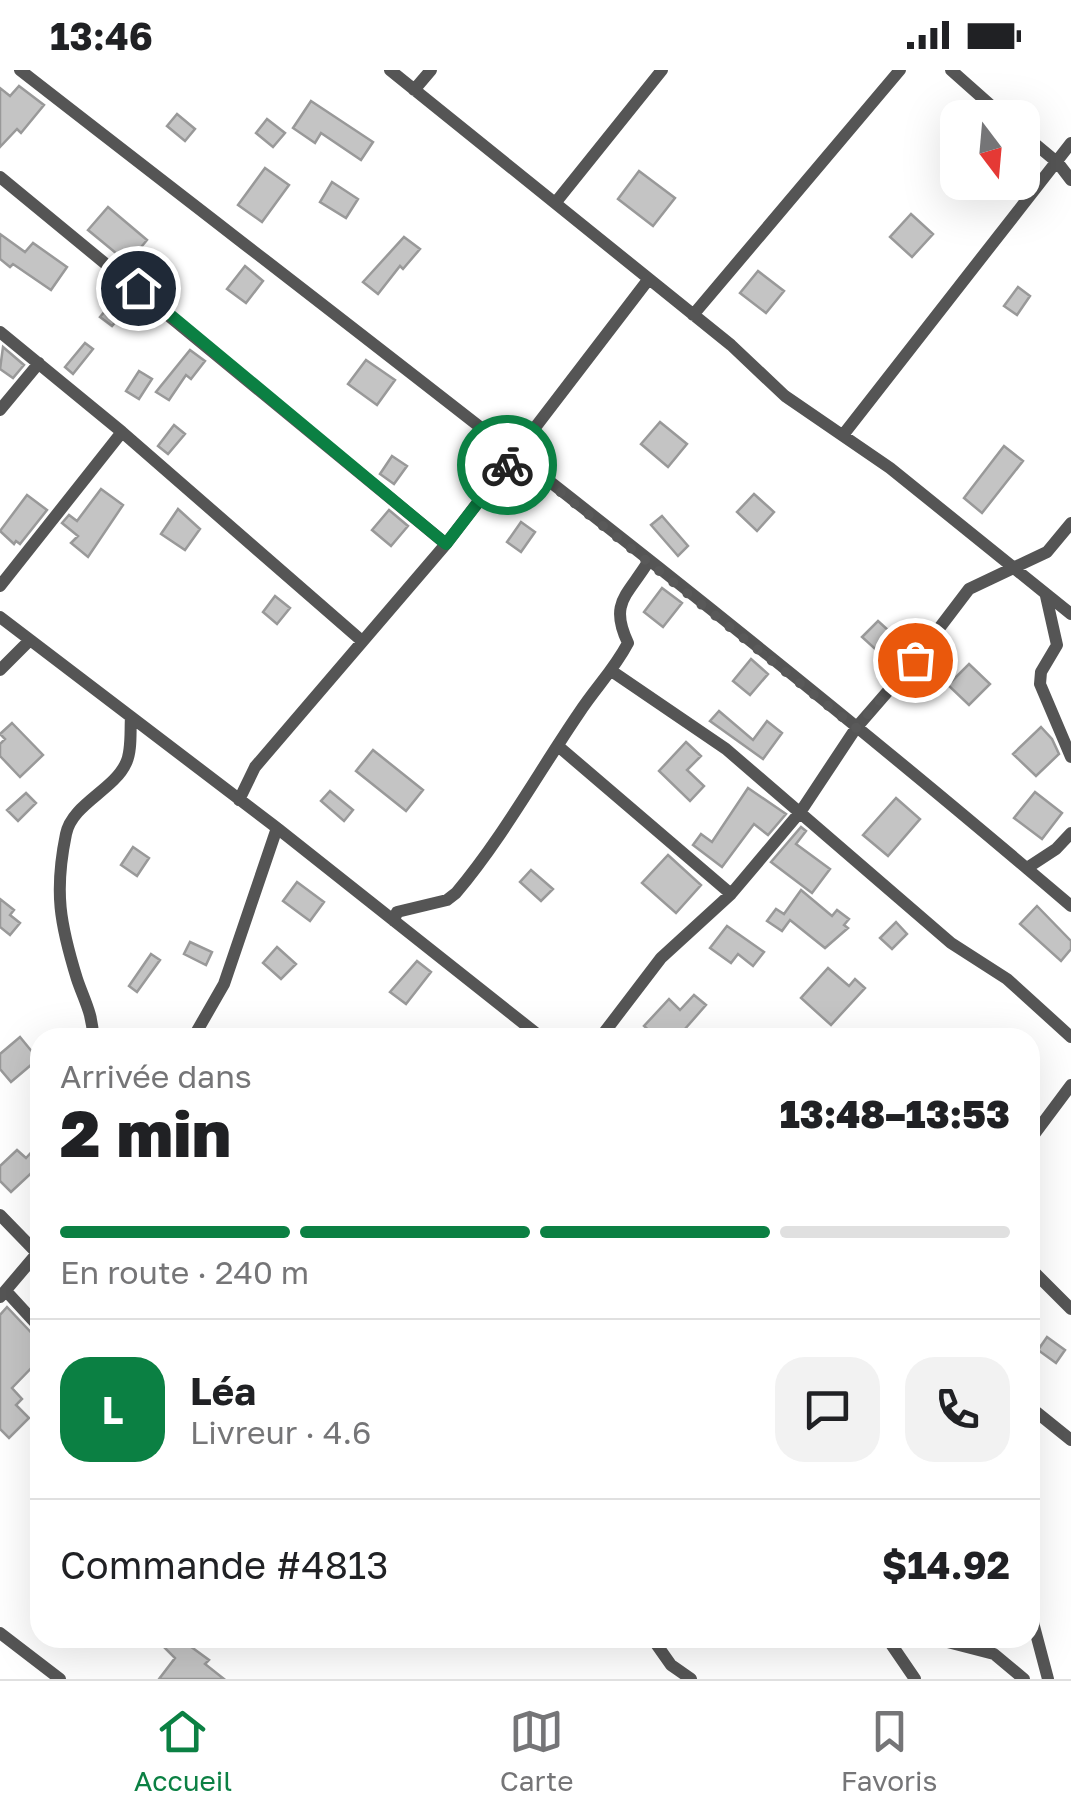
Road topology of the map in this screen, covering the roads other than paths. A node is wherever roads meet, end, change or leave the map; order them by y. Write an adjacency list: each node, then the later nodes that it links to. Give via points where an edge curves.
1 (20, 70): 22 (street)
2 (390, 70): 7 (street)
3 (431, 70): 7 (street)
4 (662, 70): 14 (street)
5 (900, 70): 16 (street)
6 (950, 70): 8 (street)
7 (414, 90): 14 (street)
8 (984, 100)
9 (1071, 143): 11 (street)
10 (1040, 148): 11 (street)
11 (1058, 164): 13 (street); 21 (street)
12 (0, 177): 24 (street)
13 (1071, 180)
14 (556, 202): 15 (street)
15 (648, 280): 16 (street); 22 (street)
16 (693, 315): 21 (street, via 785,396)
17 (0, 332): 18 (street)
18 (40, 364): 19 (street); 20 (street)
19 (0, 410)
20 (122, 432): 27 (street); 32 (street)
21 (843, 435): 26 (street)
22 (514, 455): 24 (street); 25 (street)
23 (1071, 523): 26 (street, via 1047,552)
24 (446, 544): 32 (street)
25 (648, 562): 34 (street, via 619,608 628,643); 36 (street)
26 (1013, 567): 28 (street); 36 (street, via 969,588)
27 (0, 586)
28 (1046, 596): 29 (street); 38 (street, via 1057,645 1040,684)
29 (1071, 614)
30 (0, 617): 31 (street)
31 (30, 640): 33 (street); 35 (street)
32 (362, 641): 39 (street, via 255,767)
33 (0, 670)
34 (613, 672): 37 (street); 40 (street, via 726,748)
35 (131, 717): 39 (street); 47 (street, via 128,760 68,826 61,871 62,929)
36 (856, 728): 40 (street); 43 (street)
37 (558, 746): 44 (street); 46 (street, via 456,893 397,912)
38 (1071, 757)
39 (239, 800): 41 (street)
40 (801, 811): 44 (street); 51 (street, via 951,943 1007,980)
41 (276, 828): 46 (street); 48 (street, via 224,984)
42 (1071, 833): 43 (street)
43 (1027, 868): 45 (street)
44 (731, 894): 50 (street, via 661,958)
45 (1071, 906)
46 (394, 921): 49 (street)
47 (92, 1028)
48 (198, 1028)
49 (529, 1028)
50 (608, 1028)
51 (1071, 1036)
52 (1071, 1085): 53 (street)
53 (1040, 1127)
54 (0, 1215): 55 (street)
55 (30, 1244)
56 (30, 1262): 58 (street)
57 (1040, 1278): 59 (street)
58 (3, 1294): 60 (street)
59 (1071, 1309)
60 (30, 1319)
61 (1040, 1415): 62 (street)
62 (1071, 1440)
63 (0, 1633): 68 (street)
64 (659, 1648): 69 (street)
65 (894, 1648): 70 (street)
66 (971, 1648): 71 (street, via 994,1654)
67 (1040, 1648): 72 (street)
68 (60, 1679)
69 (691, 1679)
70 (915, 1679)
71 (1024, 1679)
72 (1048, 1679)

